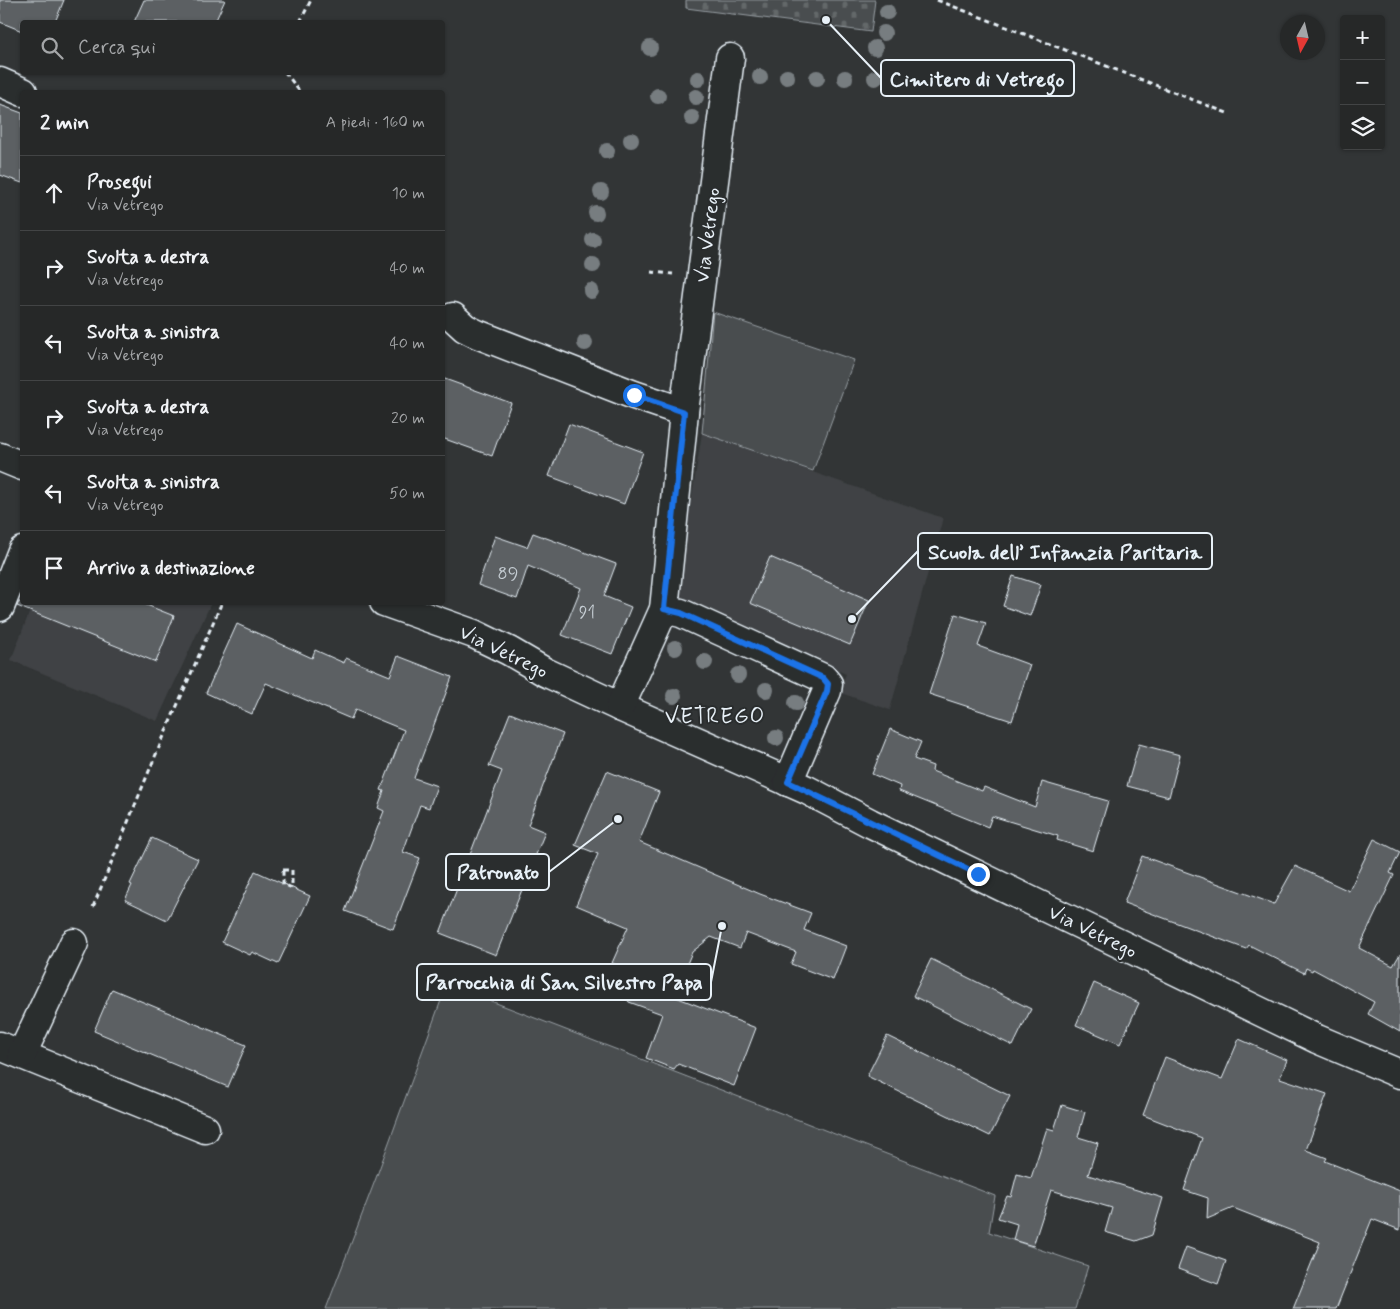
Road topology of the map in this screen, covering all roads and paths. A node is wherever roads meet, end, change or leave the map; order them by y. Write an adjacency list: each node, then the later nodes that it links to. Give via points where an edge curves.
1 (311, 0): 3 (path)
2 (937, 0): 7 (path)
3 (301, 20)
4 (730, 58): 9 (street, Via Vetrego)
5 (287, 75): 6 (path)
6 (298, 90)
7 (1227, 114)
8 (453, 317): 9 (street, via 476,334 636,386)
9 (684, 412): 16 (street, Via Vetrego)
10 (0, 458): 11 (street)
11 (20, 465)
12 (20, 556): 15 (street)
13 (221, 605): 20 (path)
14 (392, 605): 17 (street, Via Vetrego, via 474,634)
15 (0, 607)
16 (664, 609): 17 (street, Via Vetrego); 18 (street, via 681,613 823,678 828,684)
17 (620, 707): 18 (street, Via Vetrego)
18 (788, 782): 23 (street, Via Vetrego, via 1317,1039)
19 (283, 870): 19 (path, via 292,870 292,888 283,884)
20 (93, 907)
21 (74, 943): 22 (street)
22 (11, 1050): 24 (street)
23 (1400, 1074)
24 (205, 1129)

